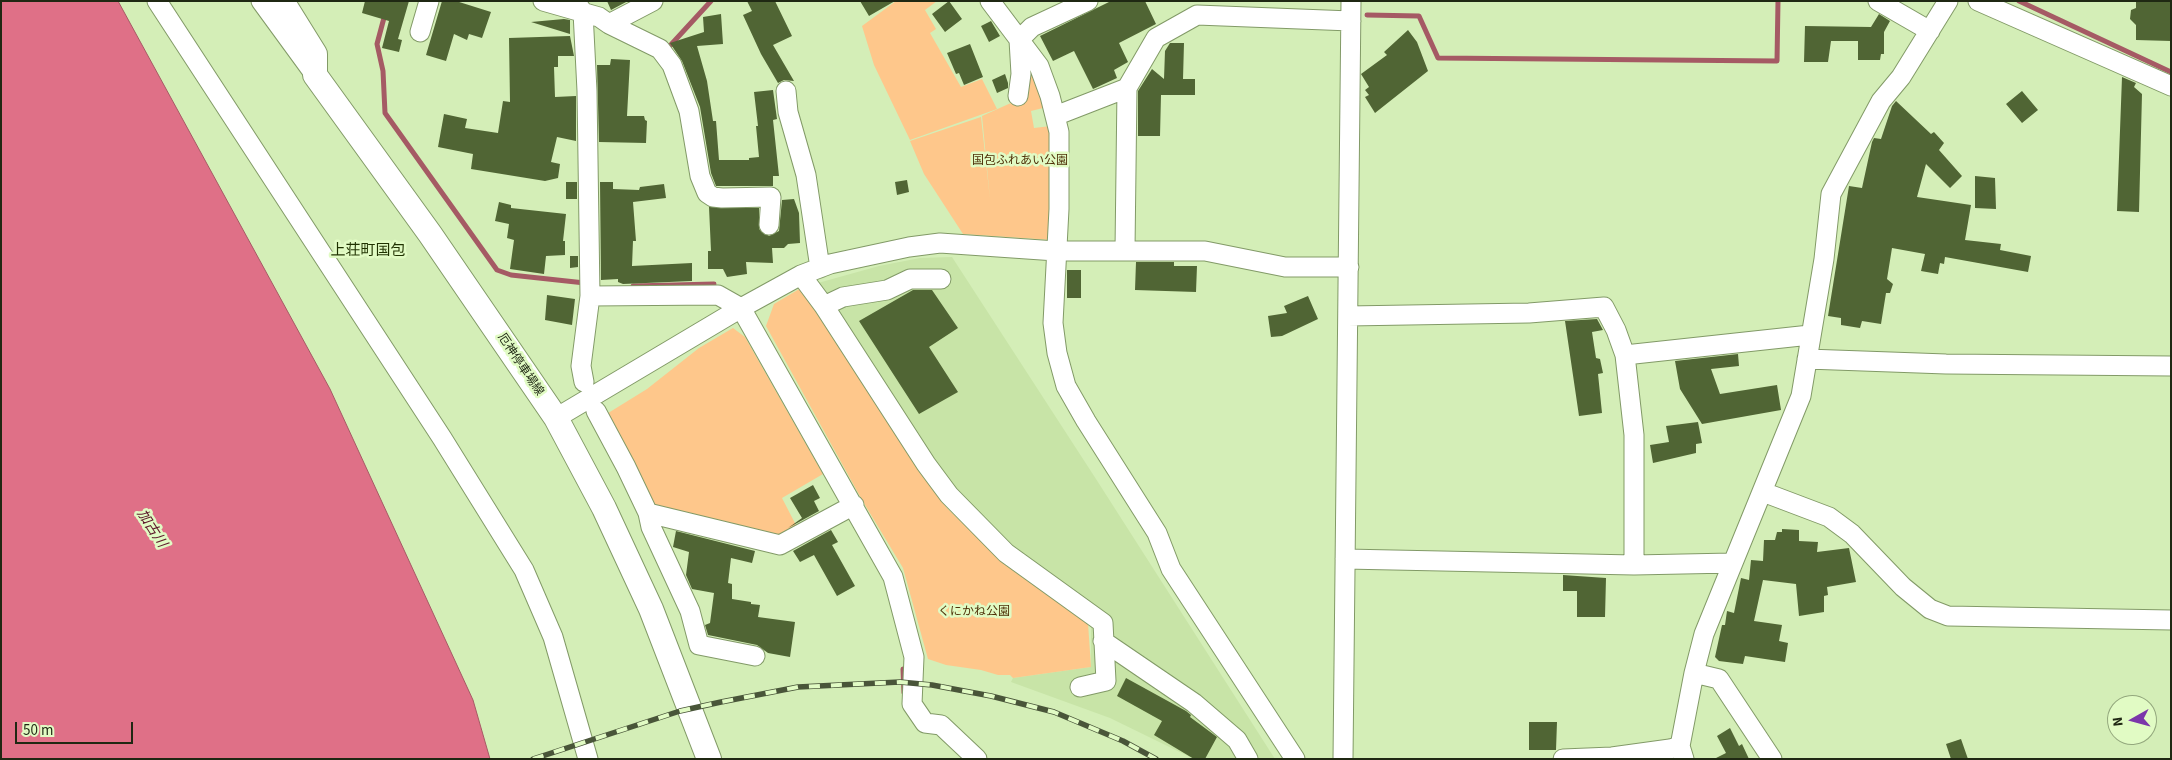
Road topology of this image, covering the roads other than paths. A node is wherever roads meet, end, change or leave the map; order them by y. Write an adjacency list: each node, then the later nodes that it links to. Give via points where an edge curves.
1 (156, 1): 57 (street, via 442,438 524,570 553,637)
2 (261, 1): 20 (street)
3 (282, 1): 20 (main road, via 315,54)
4 (429, 1): 18 (street)
5 (543, 1): 13 (street)
6 (653, 1): 16 (street)
7 (990, 1): 19 (street)
8 (1088, 1): 19 (street, via 1032,26)
9 (1351, 1): 15 (street)
10 (1878, 1): 17 (street)
11 (1948, 1): 17 (street)
12 (1978, 1): 21 (street)
13 (579, 7): 16 (street); 33 (street, via 587,91)
14 (1194, 8): 15 (street); 22 (street, via 1156,38)
15 (1351, 21): 29 (street)
16 (610, 24): 26 (street, via 660,49 672,66 689,111 698,168 708,192 713,197 722,198 770,197)
17 (1930, 31): 37 (street, via 1901,77 1881,101 1831,194 1824,259)
18 (420, 32)
19 (1019, 40): 24 (street, via 1021,74); 25 (street, via 1045,78)
20 (315, 75): 43 (main road, 厄神停車場線)
21 (2171, 86)
22 (1127, 88): 25 (street); 27 (street)
23 (786, 91): 30 (street, via 788,112 806,175)
24 (1018, 96)
25 (1055, 116): 28 (street, via 1060,148)
26 (769, 225)
27 (1125, 250): 28 (street); 29 (street, via 1204,251 1285,267)
28 (1056, 251): 30 (street, via 940,243); 61 (street, via 1053,324 1066,386 1157,533 1171,570)
29 (1349, 267): 36 (street)
30 (820, 268): 31 (street)
31 (801, 275): 34 (street); 35 (street)
32 (941, 279): 34 (street, via 910,279 887,290 843,297)
33 (590, 296): 35 (street, via 718,295); 41 (street, via 581,366)
34 (824, 306): 51 (street, via 949,495 1006,553 1103,623)
35 (741, 308): 43 (street); 45 (street)
36 (1348, 316): 38 (street, via 1529,314 1604,307); 47 (street)
37 (1810, 335): 38 (street); 39 (street)
38 (1625, 355): 49 (street, via 1634,435)
39 (1807, 359): 40 (street); 44 (street, via 1801,396)
40 (2171, 366)
41 (584, 382)
42 (596, 411): 46 (street)
43 (556, 418): 58 (main road, 厄神停車場線, via 604,508 651,609)
44 (1763, 492): 48 (street); 50 (street, via 1829,517 1852,534 1903,587 1930,609 1948,616)
45 (854, 505): 46 (street, via 780,545); 59 (street, via 893,577 914,657 912,704 925,723 941,725)
46 (648, 514): 52 (street, via 690,611 700,645)
47 (1345, 559): 49 (street); 62 (street)
48 (1732, 563): 49 (street); 53 (street, via 1704,634)
49 (1634, 565)
50 (2171, 620)
51 (1104, 641): 54 (street, via 1106,681); 60 (street, via 1194,703 1237,740)
52 (755, 656)
53 (1694, 673): 55 (street); 64 (street, via 1718,679)
54 (1080, 687)
55 (1682, 752): 56 (street, via 1670,750)
56 (1612, 758): 63 (street)
57 (588, 759)
58 (709, 759)
59 (977, 759)
60 (1248, 759)
61 (1295, 759)
62 (1343, 759)
63 (1563, 759)
64 (1772, 759)

